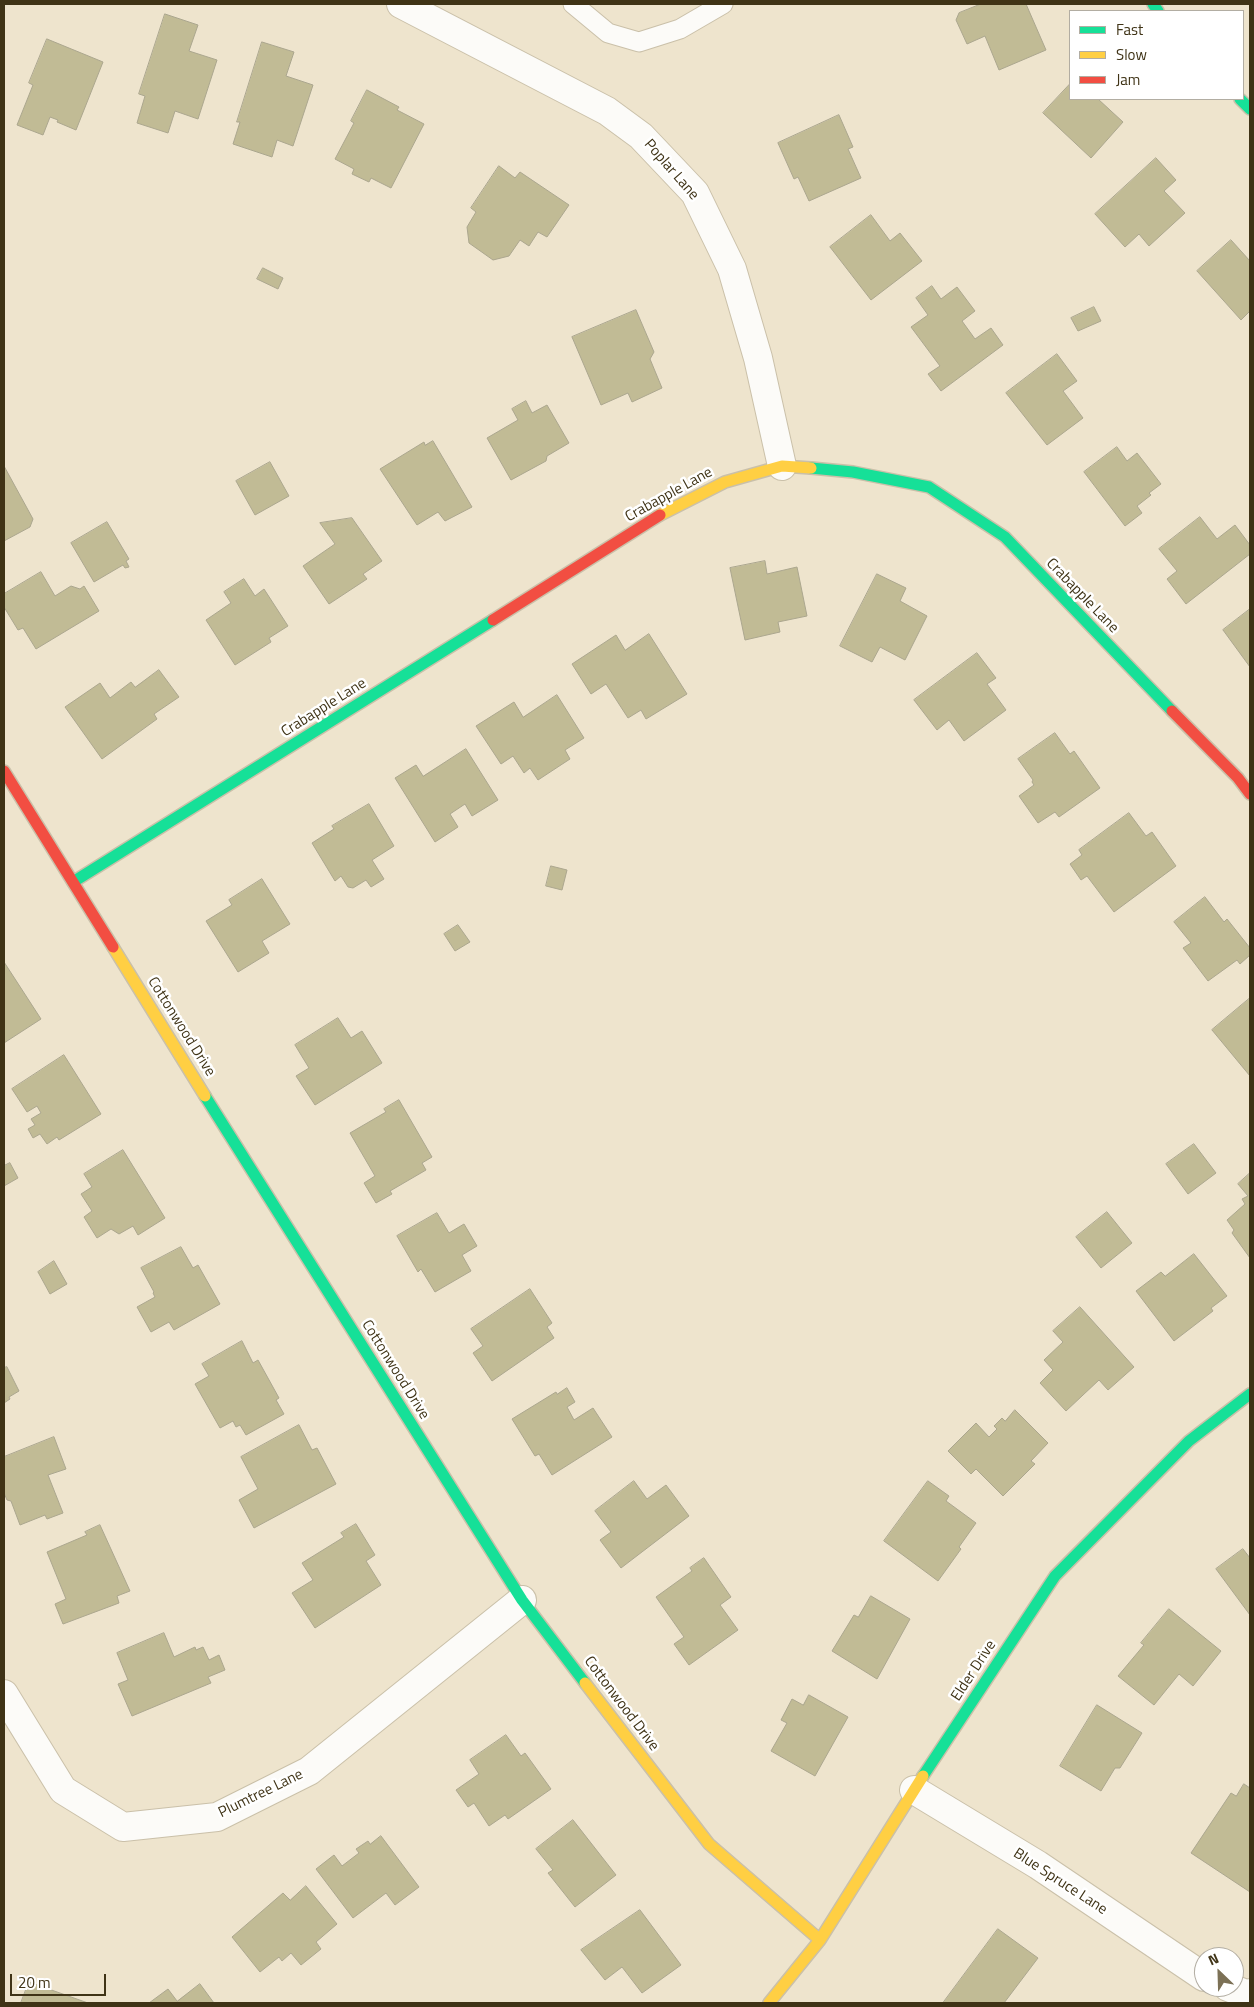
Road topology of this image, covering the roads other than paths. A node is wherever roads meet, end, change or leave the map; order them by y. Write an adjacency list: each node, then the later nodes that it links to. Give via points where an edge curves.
1 (401, 4): 6 (street, Poplar Lane, via 606,111 642,136 695,193 732,268 758,358)
2 (574, 4): 3 (lane, via 608,33 638,42 680,29)
3 (723, 4)
4 (1241, 100): 5 (street)
5 (1250, 109)
6 (782, 466): 8 (street, Crabapple Lane, via 853,472 929,487 1004,536); 9 (street, Crabapple Lane, via 725,482 672,508)
7 (4, 771): 9 (street, Cottonwood Drive)
8 (1250, 794)
9 (73, 882): 11 (street, Cottonwood Drive)
10 (1250, 1394): 13 (street, Elder Drive, via 1189,1441 1055,1576)
11 (522, 1600): 12 (street, Plumtree Lane, via 309,1771 217,1817 123,1827 63,1790); 14 (street, Cottonwood Drive, via 709,1844)
12 (4, 1694)
13 (914, 1790): 14 (street, Elder Drive); 15 (street, Blue Spruce Lane, via 1038,1866)
14 (820, 1940): 16 (street, Elder Drive)
15 (1194, 1970)
16 (769, 2003)

